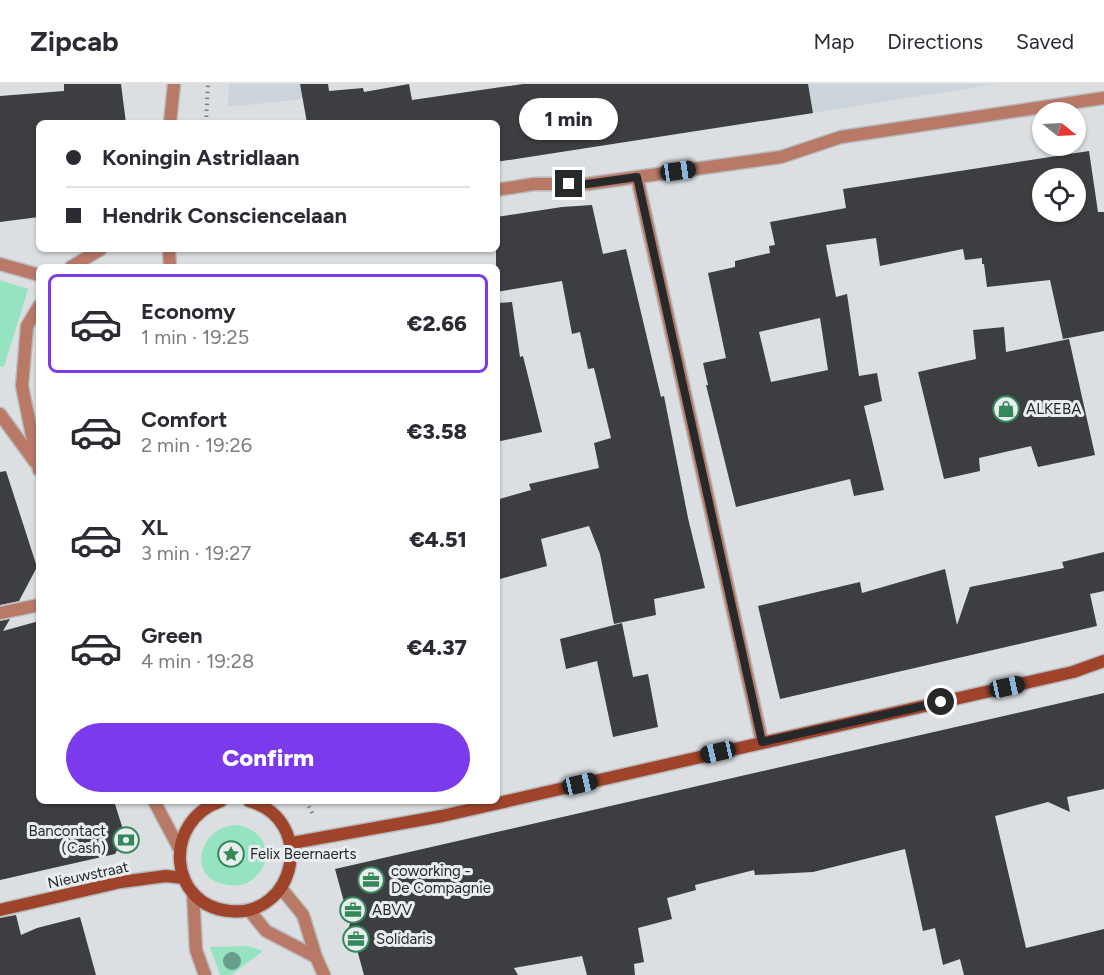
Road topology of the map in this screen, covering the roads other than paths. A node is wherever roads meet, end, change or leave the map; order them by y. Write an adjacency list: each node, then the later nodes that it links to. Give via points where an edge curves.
1 (174, 84): 3 (street)
2 (1104, 98): 4 (street, via 841,137 781,157)
3 (170, 120)
4 (637, 177): 5 (street); 17 (street)
5 (500, 189)
6 (96, 252): 8 (street)
7 (0, 264): 9 (street)
8 (76, 264)
9 (36, 274)
10 (36, 311): 12 (street, via 27,326 22,386)
11 (0, 414): 13 (street)
12 (36, 458)
13 (36, 465)
14 (36, 605): 15 (street)
15 (0, 613)
16 (1104, 661): 17 (main road, via 1073,672)
17 (762, 742): 18 (main road)
18 (500, 803)
19 (156, 804): 24 (street)
20 (211, 804): 24 (main road, via 184,831)
21 (259, 804): 23 (main road, via 282,823)
22 (494, 804): 23 (main road)
23 (292, 843): 26 (main road, via 289,872)
24 (179, 848): 25 (main road)
25 (184, 878): 27 (main road); 28 (main road, Nieuwstraat, via 166,876 121,882)
26 (281, 888): 29 (main road, via 267,902); 30 (street, via 303,915)
27 (193, 893): 29 (main road, via 209,905 229,911); 31 (street, via 196,950)
28 (0, 910)
29 (249, 910): 30 (street, via 266,931)
30 (320, 966): 32 (street)
31 (205, 975)
32 (309, 975)

